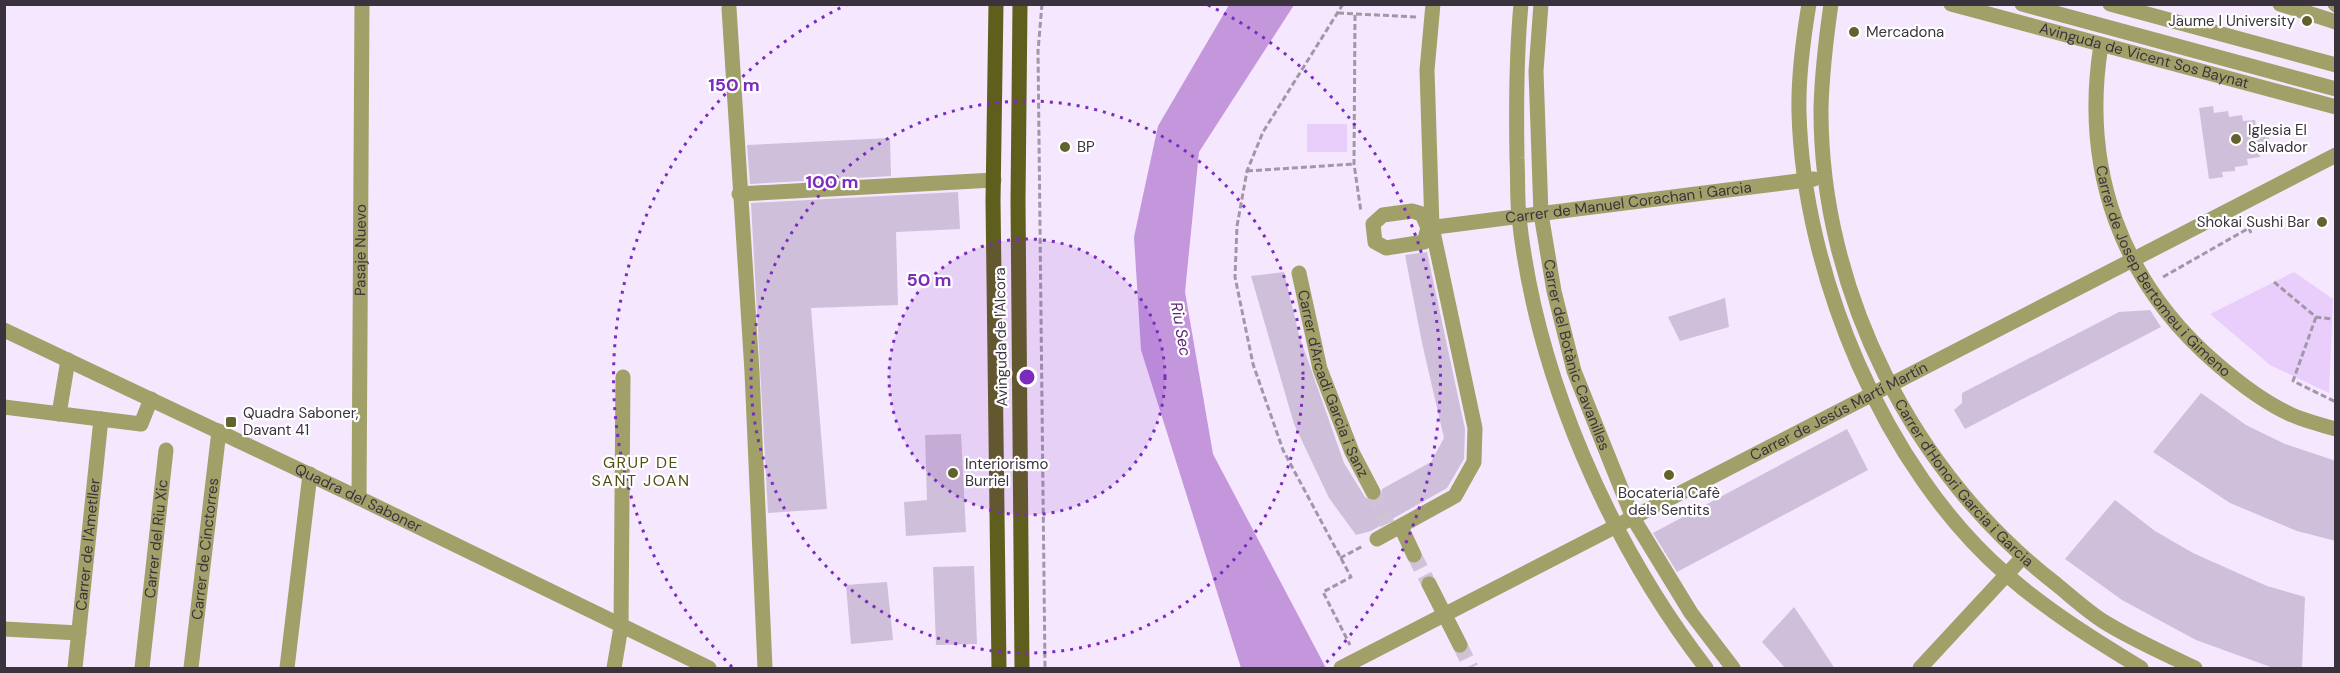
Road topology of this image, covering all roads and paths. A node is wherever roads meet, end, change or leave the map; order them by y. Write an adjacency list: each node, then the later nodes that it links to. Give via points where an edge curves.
1 (362, 4): 57 (street, Pasaje Nuevo)
2 (996, 4): 28 (main road, Avinguda de l'Alcora)
3 (1020, 4): 81 (main road, Avinguda de l'Alcora)
4 (1042, 4): 82 (path, via 1038,63)
5 (1343, 4): 17 (path)
6 (1521, 4): 32 (street, Carrer del Botànic Cavanilles, via 1515,70)
7 (1541, 4): 31 (street, Carrer del Botànic Cavanilles, via 1536,71)
8 (1809, 4): 29 (street, Carrer d'Honori Garcia i Garcia, via 1801,51 1799,112)
9 (1831, 4): 27 (street, Carrer d'Honori Garcia i Garcia, via 1821,110)
10 (1951, 4): 20 (street, Avinguda de Vicent Sos Baynat)
11 (2022, 4): 22 (street, Avinguda de Vicent Sos Baynat)
12 (2110, 4): 21 (street)
13 (2280, 4): 15 (street)
14 (729, 8): 30 (street)
15 (2318, 9): 19 (street)
16 (1433, 11): 18 (path); 34 (street, via 1427,70)
17 (1338, 13): 18 (path); 26 (path, via 1263,132)
18 (1355, 15): 25 (path)
19 (2336, 22)
20 (2102, 45): 23 (street, Avinguda de Vicent Sos Baynat); 36 (street, Carrer de Josep Bertomeu i Gimeno, via 2095,85 2100,155 2116,221)
21 (2336, 65)
22 (2336, 89)
23 (2336, 106)
24 (2336, 155): 36 (street, Carrer de Jesús Martí Martín)
25 (1354, 164): 26 (path); 33 (path, via 1358,210)
26 (1246, 171): 62 (path, via 1237,226 1235,277 1253,364 1283,450)
27 (1826, 178): 29 (street, Carrer de Manuel Corachan i Garcia); 45 (street, Carrer d'Honori Garcia i Garcia, via 1839,251)
28 (994, 180): 30 (street); 80 (main road, Avinguda de l'Alcora)
29 (1805, 180): 31 (street, Carrer de Manuel Corachan i Garcia); 46 (street, Carrer d'Honori Garcia i Garcia, via 1838,315)
30 (739, 194): 79 (street, via 752,372)
31 (1540, 214): 32 (street, Carrer de Manuel Corachan i Garcia); 58 (street, Carrer del Botànic Cavanilles, via 1574,371)
32 (1519, 216): 34 (street, Carrer de Manuel Corachan i Garcia); 59 (street, Carrer del Botànic Cavanilles, via 1531,296 1553,377)
33 (1372, 224): 34 (street, via 1383,215 1412,211 1422,214); 34 (street, via 1375,242 1386,248 1424,242)
34 (1430, 227): 60 (street, via 1475,428 1474,462 1455,496)
35 (2251, 233): 39 (path, via 2249,228)
36 (2131, 261): 39 (street, Carrer de Josep Bertomeu i Gimeno); 45 (street, Carrer de Jesús Martí Martín)
37 (1299, 273): 56 (street, Carrer d'Arcadi Garcia i Sanz, via 1320,369 1352,452)
38 (2274, 282): 40 (path)
39 (2147, 286): 52 (street, Carrer de Josep Bertomeu i Gimeno, via 2195,345 2242,385 2291,415)
40 (2316, 317): 41 (path); 48 (path, via 2293,381)
41 (2332, 319)
42 (4, 330): 43 (street, Quadra del Saboner)
43 (68, 360): 47 (street, Quadra del Saboner); 50 (street)
44 (623, 377): 67 (street)
45 (1889, 385): 46 (street, Carrer de Jesús Martí Martín); 63 (street, Carrer d'Honori Garcia i Garcia, via 1940,467)
46 (1871, 395): 58 (street, Carrer de Jesús Martí Martín); 64 (street, Carrer d'Honori Garcia i Garcia, via 1922,478 1962,529)
47 (151, 399): 51 (street, via 141,424); 53 (street, Quadra del Saboner)
48 (2336, 402)
49 (4, 407): 50 (street)
50 (59, 414): 51 (street)
51 (101, 419): 69 (street, Carrer de l'Ametller)
52 (2336, 429)
53 (219, 430): 55 (street, Quadra del Saboner); 75 (street, Carrer de Cinctorres)
54 (166, 450): 74 (street, Carrer del Riu Xic)
55 (310, 474): 57 (street, Quadra del Saboner); 76 (street)
56 (1373, 492)
57 (359, 498): 67 (street, Quadra del Saboner)
58 (1633, 518): 59 (street, Carrer de Jesús Martí Martín); 85 (street, Carrer del Botànic Cavanilles, via 1691,613)
59 (1615, 527): 66 (street, Carrer de Jesús Martí Martín); 84 (street, Carrer del Botànic Cavanilles, via 1672,623)
60 (1389, 531): 61 (street); 62 (path)
61 (1414, 555)
62 (1340, 558): 72 (path, via 1351,577 1323,592)
63 (2022, 558): 64 (street); 88 (street, Carrer d'Honori Garcia i Garcia, via 2105,622)
64 (2007, 575): 86 (street); 87 (street, Carrer d'Honori Garcia i Garcia, via 2093,639)
65 (1429, 584): 66 (street)
66 (1444, 615): 70 (street); 72 (street, Carrer de Jesús Martí Martín)
67 (621, 627): 71 (street, Quadra del Saboner); 77 (street)
68 (4, 629): 69 (street)
69 (79, 633): 73 (street, Carrer de l'Ametller)
70 (1460, 645)
71 (685, 663): 78 (street, Quadra del Saboner)
72 (1361, 664): 83 (street, Carrer de Jesús Martí Martín)
73 (75, 669)
74 (142, 669)
75 (191, 669)
76 (287, 669)
77 (614, 669)
78 (709, 669)
79 (765, 669)
80 (999, 669)
81 (1022, 669)
82 (1045, 669)
83 (1341, 669)
84 (1707, 669)
85 (1733, 669)
86 (1920, 669)
87 (2141, 669)
88 (2195, 669)

